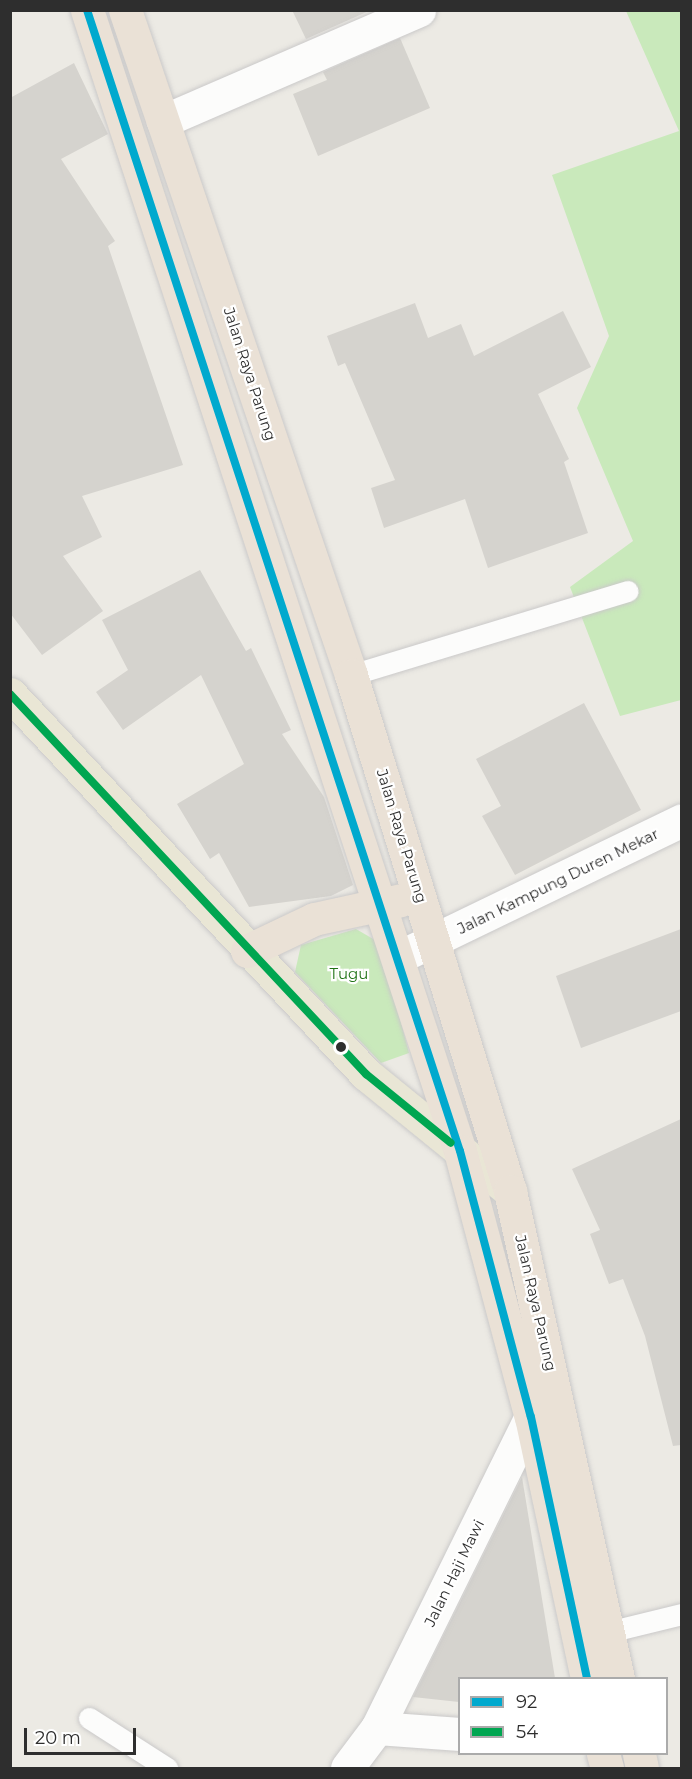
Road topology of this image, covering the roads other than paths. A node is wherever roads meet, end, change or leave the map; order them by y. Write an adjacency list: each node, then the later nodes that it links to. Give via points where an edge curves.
1 (87, 10): 6 (highway)
2 (125, 10): 4 (highway, Jalan Raya Parung)
3 (419, 10): 4 (street)
4 (163, 122): 5 (highway, Jalan Raya Parung)
5 (201, 226): 6 (highway); 8 (highway, Jalan Raya Parung)
6 (165, 237): 12 (highway)
7 (628, 591): 8 (lane)
8 (351, 675): 11 (highway, Jalan Raya Parung)
9 (10, 694): 14 (main road)
10 (681, 820): 13 (street, Jalan Kampung Duren Mekar)
11 (421, 895): 12 (highway); 13 (highway, Jalan Raya Parung)
12 (380, 904): 14 (highway, via 314,919); 15 (highway)
13 (435, 941): 15 (street, Jalan Kampung Duren Mekar); 17 (highway, Jalan Raya Parung)
14 (248, 951): 16 (main road, via 366,1074)
15 (399, 957): 16 (highway)
16 (460, 1150): 17 (main road); 18 (highway)
17 (510, 1191): 20 (highway, Jalan Raya Parung, via 558,1394)
18 (531, 1417): 21 (highway); 24 (street, Jalan Haji Mawi)
19 (681, 1614): 20 (lane)
20 (604, 1633): 22 (highway, Jalan Raya Parung)
21 (587, 1677)
22 (618, 1677)
23 (89, 1718): 26 (lane)
24 (377, 1728): 25 (street); 27 (street, Jalan Haji Mawi)
25 (458, 1734)
26 (167, 1768)
27 (347, 1768)

